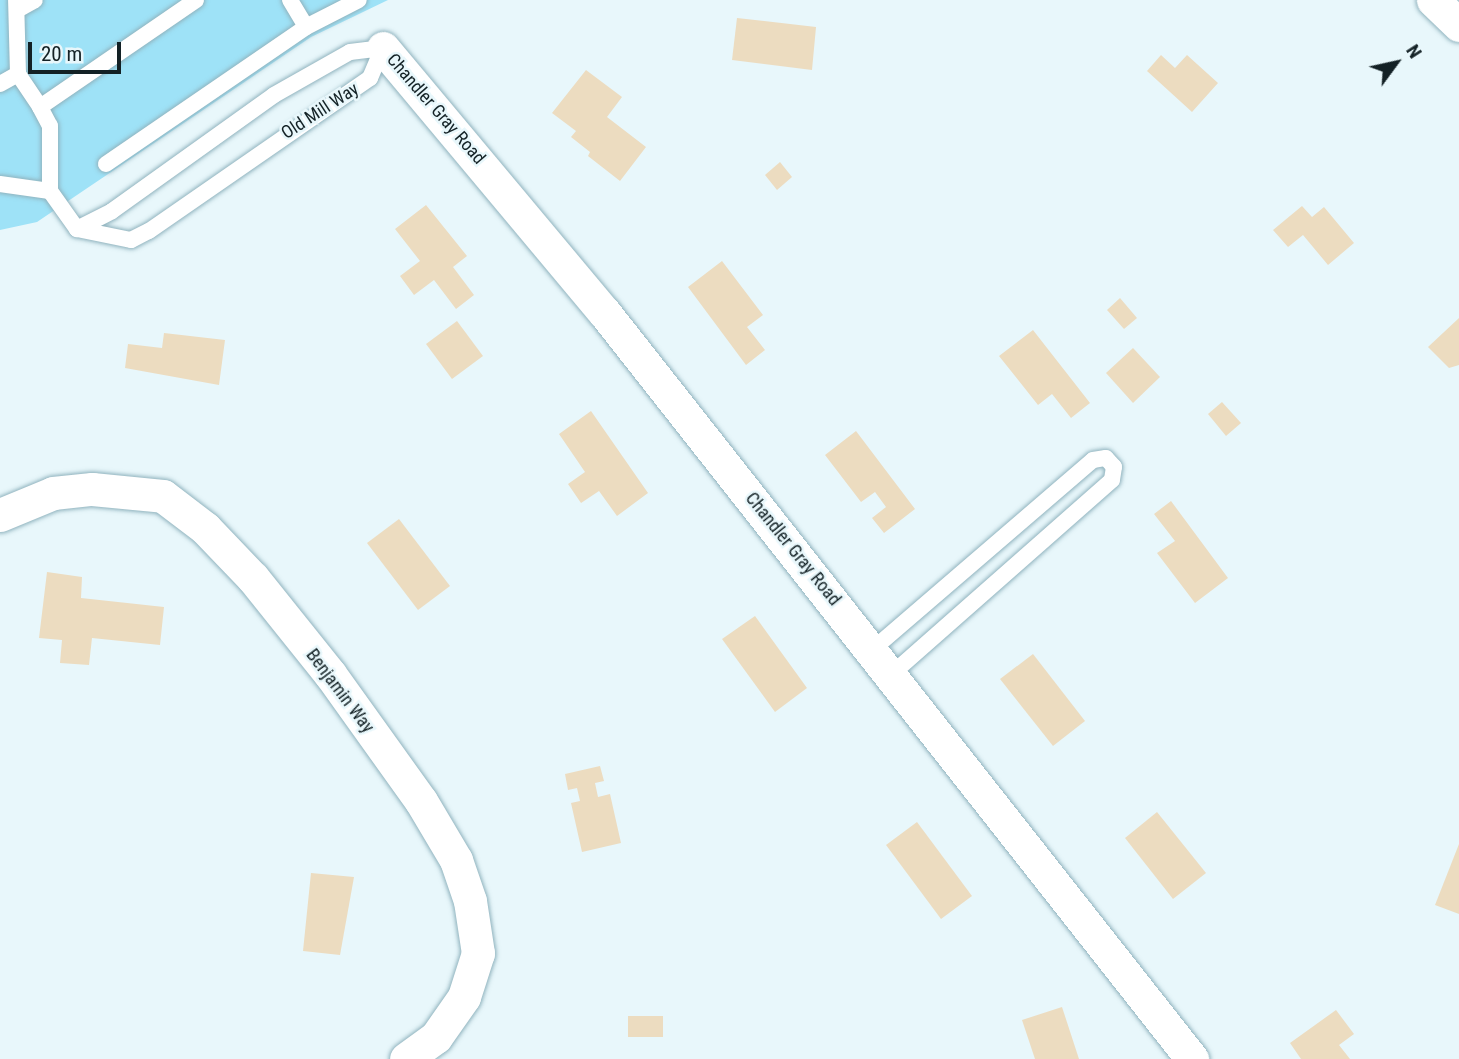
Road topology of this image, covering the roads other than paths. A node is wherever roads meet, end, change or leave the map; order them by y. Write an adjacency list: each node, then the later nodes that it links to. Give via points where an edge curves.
1 (35, 0): 6 (lane)
2 (196, 0): 12 (lane)
3 (290, 0): 8 (lane)
4 (359, 0): 8 (lane)
5 (1433, 0): 7 (street)
6 (18, 4): 10 (lane)
7 (1459, 25)
8 (306, 27): 13 (lane)
9 (383, 48): 16 (lane, Old Mill Way, via 350,52 285,88 113,211); 16 (lane, Old Mill Way, via 370,78 149,231 131,240); 18 (street, Chandler Gray Road, via 511,197)
10 (18, 74): 11 (lane); 12 (lane)
11 (0, 84)
12 (40, 107): 15 (lane, via 50,126)
13 (106, 164)
14 (0, 184): 15 (lane)
15 (50, 191): 16 (lane)
16 (77, 229)
17 (0, 515): 19 (street, Benjamin Way, via 52,493 92,489 163,496 205,528 253,578 330,674 421,802 456,860 470,901 478,953 464,997 436,1037)
18 (882, 662): 18 (lane, via 1112,480 1114,467 1106,458 1093,460); 20 (street, Chandler Gray Road)
19 (406, 1059)
20 (1192, 1059)

